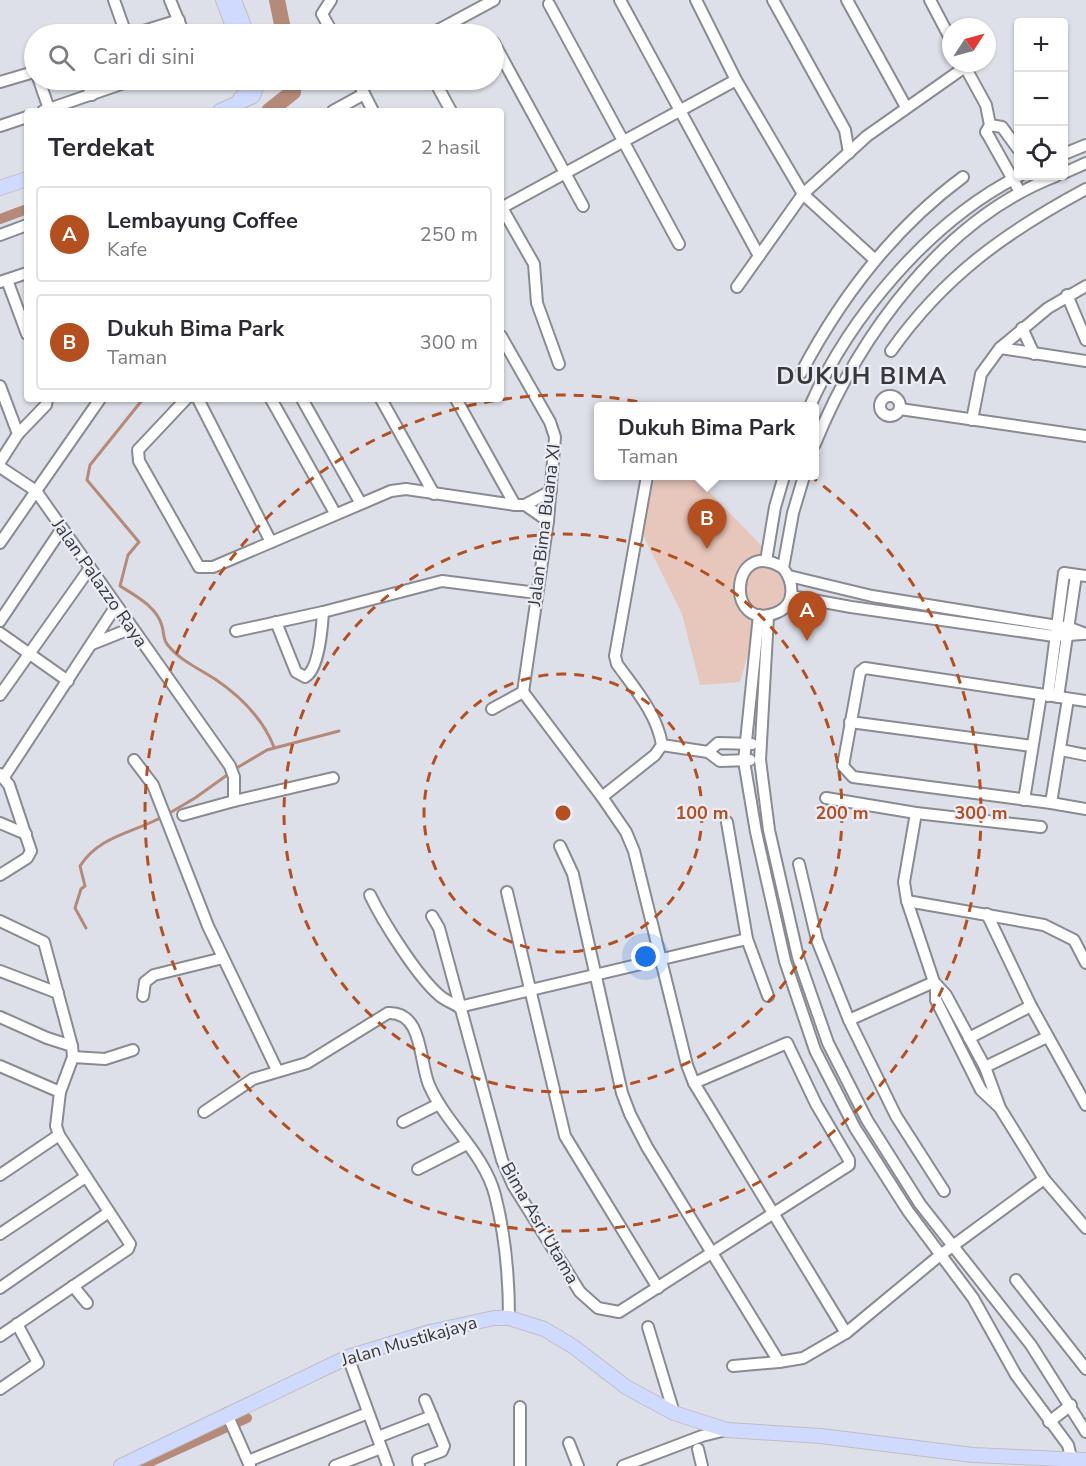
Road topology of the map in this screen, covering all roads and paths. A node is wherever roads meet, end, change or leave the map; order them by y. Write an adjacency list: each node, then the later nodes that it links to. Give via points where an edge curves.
1 (114, 0): 15 (street)
2 (170, 0): 13 (street)
3 (223, 0): 18 (main road)
4 (234, 0): 19 (main road)
5 (331, 0): 20 (street, via 322,14)
6 (494, 0): 21 (street)
7 (620, 0): 45 (street)
8 (696, 0): 26 (street)
9 (773, 0): 53 (street, via 844,130)
10 (847, 0): 38 (street)
11 (930, 0): 14 (street)
12 (549, 4): 49 (street)
13 (179, 20): 16 (street); 17 (street)
14 (942, 23)
15 (122, 24)
16 (166, 24)
17 (180, 24)
18 (232, 24)
19 (244, 24)
20 (328, 24)
21 (450, 24)
22 (504, 61): 56 (street)
23 (954, 72): 38 (street)
24 (968, 72): 47 (street, via 986,105)
25 (24, 75): 27 (street)
26 (736, 80): 45 (street); 66 (street)
27 (0, 81)
28 (41, 90): 39 (street)
29 (90, 90): 36 (street)
30 (106, 90): 36 (street)
31 (247, 90): 40 (main road)
32 (256, 90): 41 (main road, via 253,96)
33 (362, 90): 35 (street)
34 (439, 90): 44 (street)
35 (364, 94): 42 (street); 43 (street)
36 (92, 95): 37 (street)
37 (71, 106)
38 (906, 107): 53 (street)
39 (46, 108)
40 (227, 108)
41 (228, 108)
42 (338, 108)
43 (371, 108)
44 (449, 108)
45 (680, 110): 49 (street); 73 (street)
46 (24, 118): 48 (street)
47 (990, 125): 50 (street, via 1002,127); 57 (street, via 987,135)
48 (0, 126)
49 (624, 141): 56 (street); 72 (street)
50 (1014, 144)
51 (1086, 145): 52 (street)
52 (1068, 152)
53 (849, 153): 66 (street)
54 (1086, 163): 55 (street)
55 (1068, 171)
56 (566, 173): 67 (street); 68 (street)
57 (1014, 174)
58 (963, 177): 74 (street, via 908,223)
59 (1014, 178): 99 (street, via 970,207 895,276 840,350)
60 (24, 180): 63 (main road)
61 (1017, 180): 65 (street)
62 (1037, 180): 65 (street)
63 (0, 188)
64 (1086, 189): 85 (street, via 987,249 946,285)
65 (1020, 192): 102 (street, via 980,220 909,287 867,342)
66 (803, 194): 73 (street); 74 (street)
67 (504, 205)
68 (583, 206)
69 (504, 212): 88 (street, via 534,264 537,303)
70 (24, 226): 71 (street)
71 (0, 235)
72 (679, 244)
73 (759, 256): 78 (street)
74 (874, 259): 89 (street)
75 (24, 274): 76 (street)
76 (3, 281): 80 (street)
77 (1086, 286): 79 (street)
78 (737, 287)
79 (1067, 296): 81 (street); 82 (street)
80 (24, 327)
81 (1022, 328): 84 (street); 86 (street)
82 (1086, 340)
83 (504, 341): 113 (street, Jalan Bima Buana XI, via 553,428)
84 (1000, 348): 86 (street); 103 (street, via 981,374)
85 (891, 351)
86 (1034, 354): 87 (street)
87 (1086, 361)
88 (559, 364)
89 (801, 373)
90 (0, 386): 104 (street)
91 (46, 402): 104 (street)
92 (96, 402): 112 (street)
93 (183, 402): 120 (street, via 138,450 140,461 194,561 199,567 213,567)
94 (200, 402): 120 (street)
95 (273, 402): 117 (street)
96 (304, 402): 115 (street)
97 (383, 402): 114 (street)
98 (458, 402): 116 (street)
99 (812, 402)
100 (819, 407): 102 (street)
101 (900, 409): 103 (street)
102 (829, 410): 105 (street)
103 (972, 420): 106 (street)
104 (18, 434): 107 (street)
105 (819, 434)
106 (1086, 436)
107 (0, 462)
108 (0, 468): 112 (street)
109 (646, 480): 151 (street, via 615,656 616,664 645,702 660,730)
110 (783, 480): 122 (street)
111 (803, 480): 124 (street, via 793,513)
112 (36, 491): 119 (street, Jalan Palazzo Raya); 121 (street)
113 (551, 491): 116 (street); 118 (street, Jalan Bima Buana XI)
114 (434, 494): 115 (street, via 406,489); 116 (street)
115 (360, 502): 117 (street)
116 (520, 505): 118 (street)
117 (335, 513): 120 (street)
118 (548, 521): 126 (street, Jalan Bima Buana XI)
119 (61, 530): 123 (street, Jalan Palazzo Raya); 133 (street)
120 (271, 542)
121 (0, 543)
122 (766, 561): 124 (street); 132 (street, via 753,564 738,585 743,603)
123 (90, 568): 129 (street, Jalan Palazzo Raya); 142 (street)
124 (786, 572): 127 (street); 128 (street)
125 (1081, 575): 137 (street, via 1064,573); 138 (street)
126 (537, 593): 131 (street, via 442,581); 144 (street, Jalan Bima Buana XI)
127 (791, 596): 130 (street); 132 (street, via 785,607)
128 (872, 596): 130 (street); 137 (street)
129 (116, 606): 135 (street, Jalan Palazzo Raya); 141 (street)
130 (870, 610): 137 (street)
131 (323, 612): 134 (street); 134 (street, via 314,668 305,677 296,672)
132 (763, 615): 150 (street); 152 (street)
133 (0, 621)
134 (276, 622): 136 (street)
135 (132, 628): 141 (street); 165 (street, Jalan Palazzo Raya, via 230,766)
136 (236, 631)
137 (1055, 631): 138 (street); 146 (street)
138 (1069, 632): 140 (street); 146 (street)
139 (0, 633): 142 (street)
140 (1084, 634)
141 (92, 644): 143 (street)
142 (28, 653): 143 (street); 145 (street)
143 (68, 681): 160 (street)
144 (523, 692): 148 (street); 162 (street)
145 (0, 695)
146 (1054, 696): 147 (street); 149 (street, via 865,668 860,672); 153 (street); 154 (street)
147 (1086, 701)
148 (492, 710)
149 (850, 722): 153 (street); 164 (street, via 843,766 853,777)
150 (746, 744): 152 (street); 155 (street, via 718,743); 159 (street)
151 (662, 745): 155 (street); 162 (street)
152 (760, 745): 158 (street)
153 (1032, 746): 164 (street)
154 (1060, 750): 156 (street); 166 (street)
155 (708, 752): 159 (street, via 720,761)
156 (1086, 755)
157 (134, 760): 184 (street, via 153,785)
158 (760, 760): 159 (street); 224 (street, via 769,830 798,957 828,1043 867,1120)
159 (744, 761): 226 (street, via 785,961 815,1050 855,1128)
160 (2, 775): 173 (street)
161 (333, 778): 165 (street)
162 (602, 797): 185 (street, via 634,851)
163 (826, 798): 168 (street)
164 (1024, 800): 166 (street)
165 (234, 801): 169 (street)
166 (1051, 803): 167 (street)
167 (1086, 809)
168 (916, 813): 172 (street); 179 (street, via 904,882)
169 (183, 815)
170 (727, 822): 183 (street)
171 (0, 823): 173 (street)
172 (1041, 827)
173 (26, 834): 176 (street, via 30,854)
174 (560, 846): 188 (street, via 573,874)
175 (799, 864): 197 (street, via 817,940)
176 (0, 875)
177 (507, 892): 190 (street)
178 (370, 895): 195 (street, via 429,984)
179 (907, 901): 180 (street); 189 (street)
180 (987, 914): 186 (street, via 1044,925 1063,933 1074,940); 194 (street)
181 (432, 916): 195 (street, Bima Asri Utama, via 439,928)
182 (0, 921): 191 (street, via 44,942)
183 (747, 939): 185 (street); 193 (street)
184 (223, 958): 192 (street, via 154,975 146,982); 205 (street)
185 (662, 959): 188 (street); 206 (street)
186 (1086, 963)
187 (0, 971): 191 (street)
188 (596, 974): 190 (street); 225 (street, via 630,1114)
189 (935, 984): 197 (street); 199 (street); 210 (street, via 936,1000 981,1090)
190 (531, 990): 195 (street); 230 (street, via 565,1136)
191 (58, 993): 200 (street)
192 (143, 996)
193 (768, 996)
194 (1031, 1006): 198 (street); 199 (street)
195 (459, 1007): 230 (street, Bima Asri Utama, via 473,1046 495,1144 513,1185 580,1292 598,1308 620,1312)
196 (0, 1017): 200 (street)
197 (849, 1020): 219 (street, via 896,1116)
198 (1047, 1037): 204 (street); 209 (street)
199 (969, 1038): 204 (street)
200 (72, 1046): 202 (street)
201 (133, 1050): 202 (street, via 105,1059)
202 (73, 1057): 207 (street)
203 (0, 1066): 207 (street)
204 (985, 1067): 210 (street)
205 (277, 1070): 208 (street, via 307,1063 375,1020 398,1012 412,1024 424,1072); 211 (street, via 253,1079)
206 (694, 1083): 221 (street); 221 (street, Bima Asri Utama, via 787,1043 849,1165)
207 (60, 1092): 213 (street, via 56,1126)
208 (439, 1104): 212 (street); 214 (street)
209 (1086, 1105)
210 (1000, 1108): 218 (street)
211 (204, 1112)
212 (403, 1122)
213 (59, 1135): 216 (street); 217 (street)
214 (467, 1144): 215 (street); 232 (street, via 495,1194 507,1264)
215 (418, 1169)
216 (0, 1175)
217 (84, 1178): 220 (street); 223 (street)
218 (1044, 1179): 222 (street); 224 (street)
219 (944, 1191)
220 (109, 1212): 228 (street, via 130,1244 128,1249); 229 (street)
221 (775, 1214): 225 (street, Bima Asri Utama); 235 (street)
222 (1086, 1228)
223 (0, 1234)
224 (951, 1246): 226 (street); 244 (street, via 1024,1335)
225 (712, 1255): 230 (street, Bima Asri Utama); 239 (street)
226 (939, 1256): 235 (street); 250 (street, via 973,1298 1016,1375)
227 (1016, 1280): 238 (street)
228 (74, 1286): 231 (street); 233 (street)
229 (0, 1288)
230 (658, 1288)
231 (87, 1303)
232 (509, 1318): 237 (main road, Jalan Mustikajaya, via 477,1320); 247 (main road, Jalan Mustikajaya, via 562,1339 626,1387)
233 (17, 1324): 236 (street); 242 (street, via 38,1363)
234 (648, 1327): 247 (street)
235 (846, 1333): 239 (street, via 803,1358)
236 (0, 1336)
237 (348, 1357): 246 (street); 248 (main road, Jalan Mustikajaya)
238 (1082, 1357): 241 (street)
239 (779, 1362): 240 (street)
240 (733, 1366)
241 (1086, 1369)
242 (0, 1389)
243 (425, 1400): 249 (street)
244 (1071, 1405): 250 (street); 252 (street)
245 (520, 1407): 262 (street)
246 (368, 1413): 253 (street); 257 (street)
247 (674, 1413): 251 (main road, Jalan Mustikajaya)
248 (227, 1414): 257 (street); 258 (main road, Jalan Mustikajaya)
249 (432, 1416): 253 (street); 261 (street, via 444,1449 418,1460)
250 (1049, 1422): 256 (street)
251 (727, 1430): 256 (main road, Jalan Mustikajaya); 264 (street)
252 (1086, 1432)
253 (380, 1442): 259 (street); 260 (street)
254 (569, 1443): 263 (street)
255 (698, 1449): 265 (street)
256 (1077, 1462)
257 (249, 1464)
258 (126, 1465)
259 (335, 1466)
260 (388, 1466)
261 (419, 1466)
262 (520, 1466)
263 (578, 1466)
264 (623, 1466)
265 (702, 1466)

